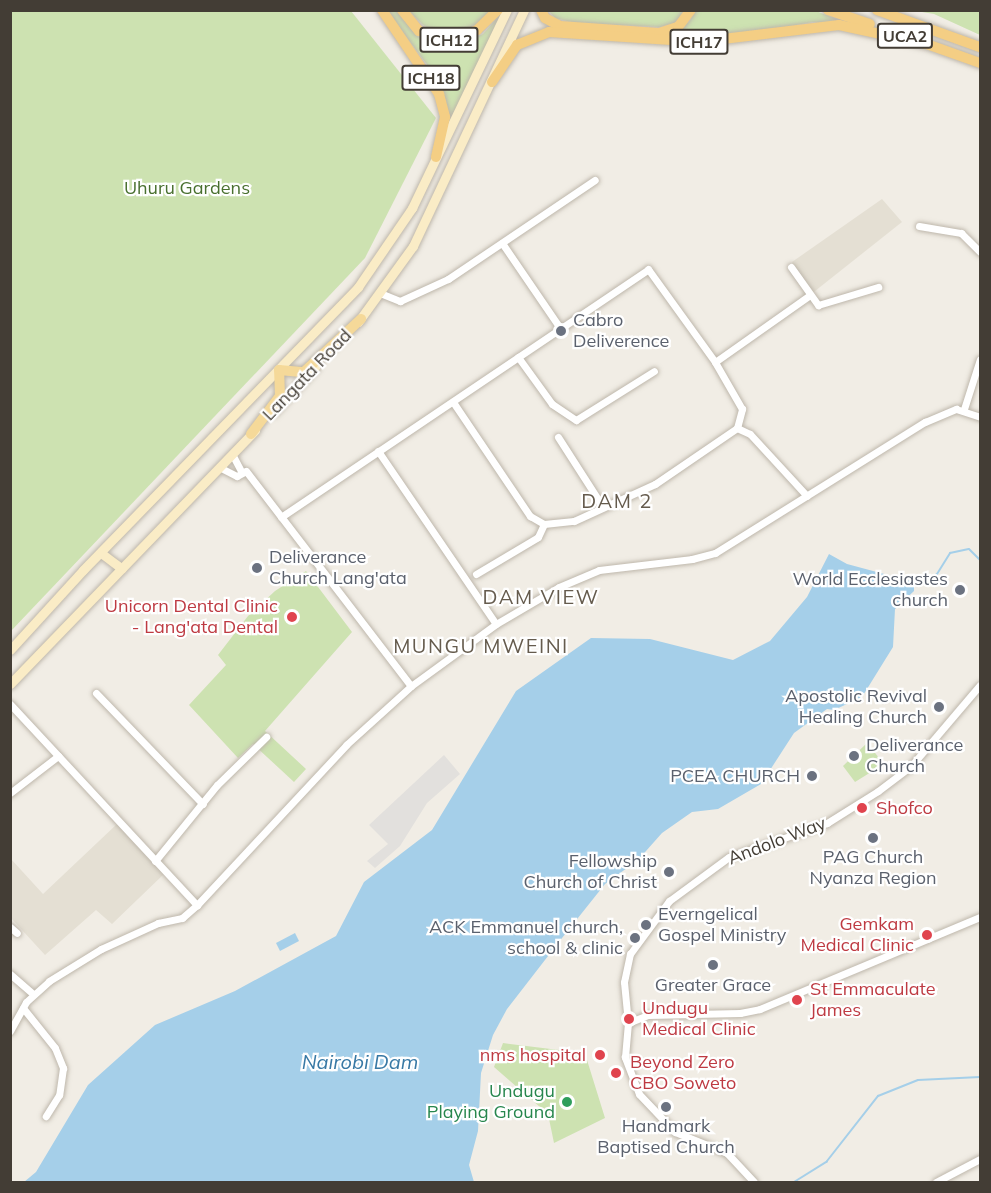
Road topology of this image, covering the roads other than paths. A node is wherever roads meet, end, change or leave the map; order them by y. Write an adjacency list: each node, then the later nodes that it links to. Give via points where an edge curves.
1 (402, 10): 11 (highway, ICH12)
2 (498, 10): 11 (highway, ICH12, via 477,30 458,39 427,35)
3 (507, 10): 17 (main road, Langata Road)
4 (524, 10): 16 (main road, Langata Road)
5 (541, 10): 6 (highway, via 545,18 560,26 659,33 678,27)
6 (691, 10)
7 (828, 10): 13 (highway, UCA2)
8 (877, 10): 12 (highway, UCA2)
9 (904, 10): 12 (highway)
10 (382, 11): 11 (highway); 17 (highway, ICH18, via 439,94 444,131)
11 (409, 20)
12 (927, 28): 14 (highway, UCA2)
13 (927, 44): 15 (highway, UCA2); 16 (highway, ICH17, via 839,25 698,42 549,33 517,45)
14 (981, 47)
15 (981, 63)
16 (492, 82): 24 (main road, Langata Road, via 413,246)
17 (436, 157): 31 (main road, Langata Road, via 387,249 358,287)
18 (595, 180): 20 (street)
19 (919, 226): 21 (street, via 961,233)
20 (502, 243): 24 (street, via 448,279 405,300 394,301); 27 (street)
21 (981, 252)
22 (791, 267): 25 (street)
23 (878, 287): 25 (street, via 822,305)
24 (380, 293): 26 (main road, Langata Road)
25 (810, 295): 30 (street)
26 (361, 319): 31 (main road, via 304,372); 37 (main road, Langata Road)
27 (560, 328): 28 (street); 30 (street, via 648,269)
28 (518, 357): 32 (street, via 552,404 576,420); 33 (street)
29 (981, 359): 34 (street)
30 (715, 362): 36 (street, via 742,409)
31 (279, 370): 37 (main road, via 280,396); 47 (main road, Langata Road)
32 (654, 371)
33 (453, 402): 39 (street); 46 (street, via 530,516)
34 (964, 409): 35 (street); 43 (street, via 948,411 925,422)
35 (981, 417)
36 (737, 428): 43 (street, via 750,434); 44 (street, via 655,484)
37 (251, 434): 40 (main road, Langata Road)
38 (558, 437): 44 (street)
39 (378, 451): 45 (street); 50 (street)
40 (232, 454): 41 (main road, Langata Road); 42 (street, via 239,474)
41 (219, 467): 42 (street, via 237,476); 48 (main road, Langata Road)
42 (246, 471): 45 (street)
43 (807, 496): 50 (street, via 715,552 692,559 599,570 559,587)
44 (603, 507): 46 (street, via 574,521)
45 (281, 517): 54 (street)
46 (544, 524): 49 (street, via 538,537)
47 (101, 553): 48 (main road); 51 (main road, Langata Road)
48 (122, 569): 52 (main road, Langata Road)
49 (476, 574)
50 (496, 624): 54 (street)
51 (10, 650)
52 (10, 684)
53 (981, 685): 69 (street, Andolo Way, via 911,766 878,791 827,823 729,857 669,901 630,954 624,982)
54 (411, 686): 62 (street, via 346,745)
55 (96, 693): 60 (street)
56 (10, 704): 58 (street)
57 (266, 737): 60 (street)
58 (58, 756): 59 (street); 61 (street)
59 (10, 793)
60 (203, 804): 61 (street)
61 (155, 861): 62 (street)
62 (197, 905): 67 (street, via 182,918 159,923 92,954)
63 (981, 917): 69 (street, via 760,1009 648,1015)
64 (10, 927): 65 (street)
65 (17, 933)
66 (10, 974): 67 (street)
67 (33, 994): 68 (street)
68 (23, 1008): 70 (street); 71 (street, via 55,1048 63,1068 59,1095)
69 (628, 1023): 73 (street, Andolo Way, via 625,1057 639,1094 675,1132 727,1154)
70 (10, 1031)
71 (46, 1116)
72 (980, 1161): 74 (street)
73 (754, 1182)
74 (936, 1182)

